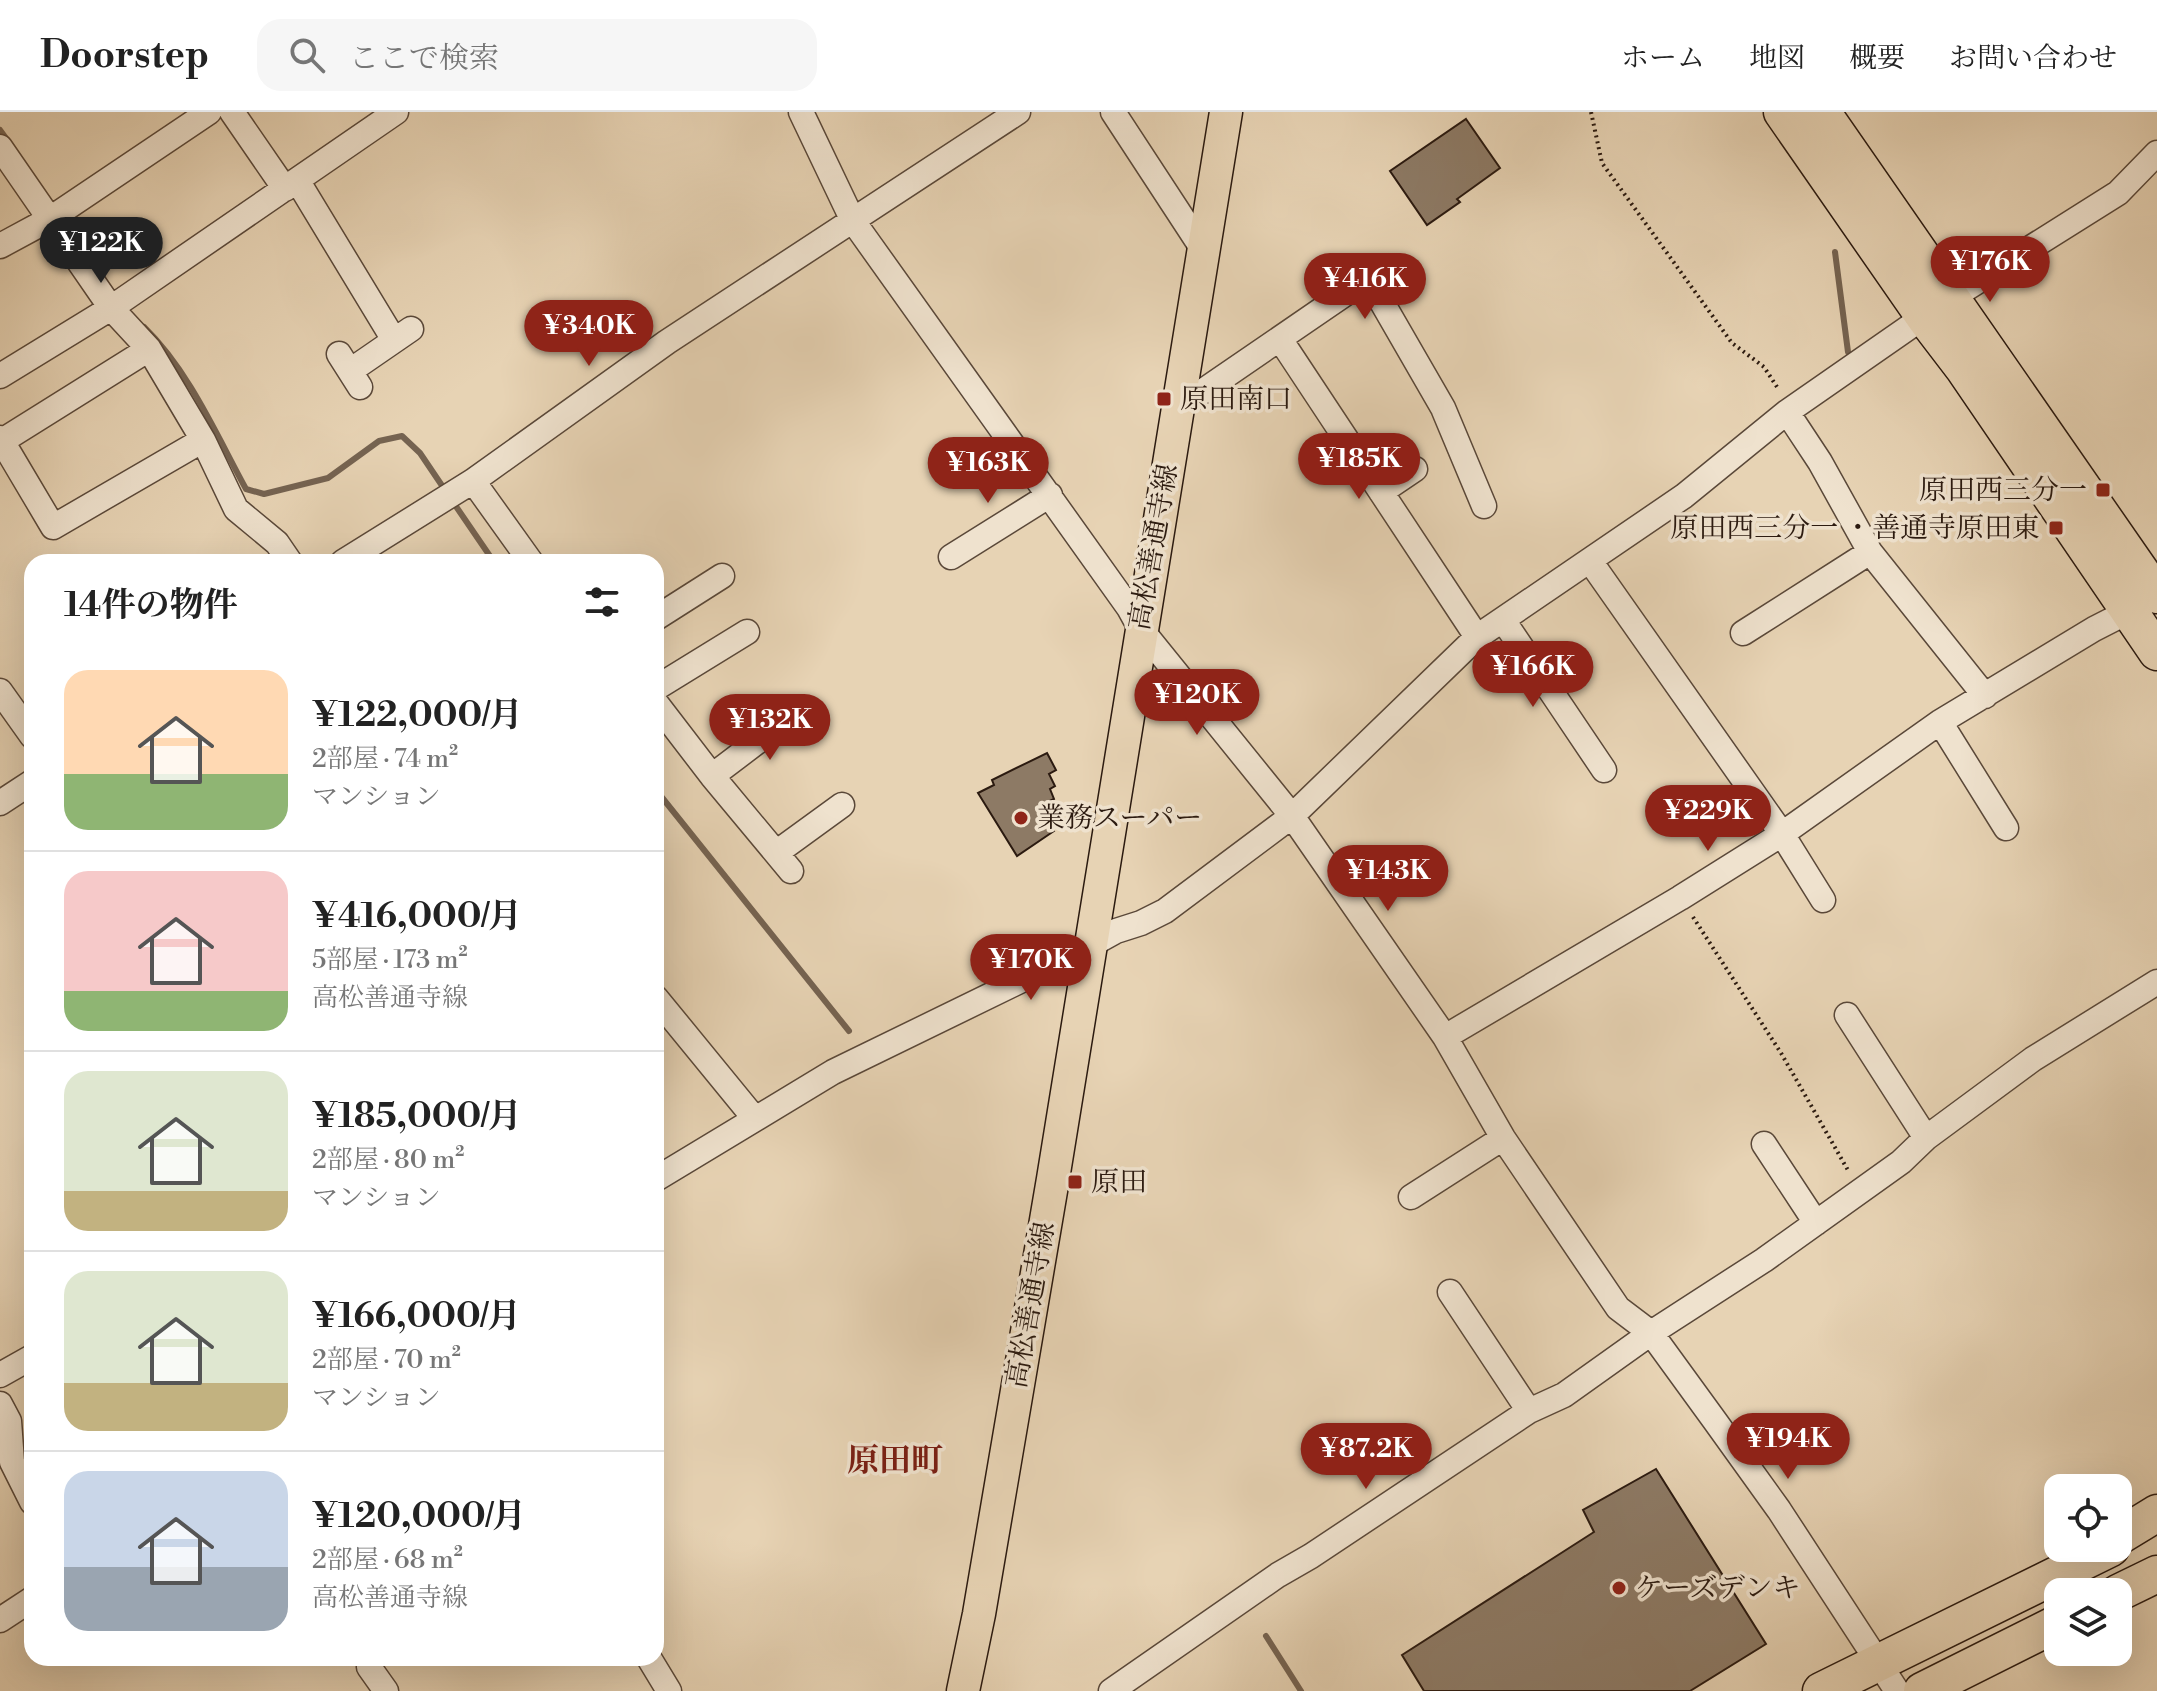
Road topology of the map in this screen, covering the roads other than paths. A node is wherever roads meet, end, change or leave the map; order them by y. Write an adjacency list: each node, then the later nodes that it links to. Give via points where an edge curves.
1 (209, 112): 13 (street)
2 (232, 112): 12 (street)
3 (396, 112): 12 (street)
4 (801, 112): 14 (street)
5 (1018, 112): 14 (street)
6 (1113, 112): 16 (street)
7 (1226, 112): 16 (main road, 高松善通寺線)
8 (1782, 112): 18 (highway)
9 (1822, 112): 18 (highway)
10 (0, 147): 13 (street)
11 (2157, 153): 18 (street, via 2118,193)
12 (291, 184): 17 (street); 21 (street, via 403,334)
13 (50, 219): 15 (street); 17 (street)
14 (853, 221): 28 (street, via 667,342); 30 (street)
15 (0, 246)
16 (1202, 248): 23 (main road, 高松善通寺線)
17 (111, 308): 20 (street); 22 (street)
18 (1938, 308): 24 (street); 39 (highway)
19 (1280, 339): 23 (street); 29 (street); 31 (street, via 1368,278 1443,408)
20 (149, 349): 25 (street); 26 (street)
21 (350, 370)
22 (0, 376)
23 (1177, 409): 42 (main road, 高松善通寺線)
24 (1789, 410): 32 (street); 37 (street, via 1684,496)
25 (1, 440): 26 (street, via 53,527)
26 (203, 440): 33 (street, via 236,509)
27 (1415, 469): 29 (street)
28 (473, 481): 34 (street); 35 (street)
29 (1381, 492): 45 (street)
30 (1050, 495): 36 (street); 42 (street)
31 (1484, 506)
32 (1870, 552): 44 (street); 49 (street)
33 (285, 554)
34 (360, 554)
35 (525, 554)
36 (951, 557)
37 (1590, 561): 41 (street); 61 (street)
38 (722, 576): 40 (street)
39 (2148, 601): 46 (highway); 49 (street)
40 (664, 613)
41 (1503, 620): 45 (street); 54 (street)
42 (1140, 628): 59 (street); 63 (main road, 高松善通寺線)
43 (747, 632): 47 (street)
44 (1743, 633)
45 (1477, 637): 59 (street)
46 (2157, 652)
47 (664, 683)
48 (0, 691): 53 (street)
49 (1985, 696): 52 (street)
50 (799, 710): 55 (street)
51 (664, 713): 55 (street)
52 (1940, 722): 60 (street); 61 (street)
53 (24, 725)
54 (1604, 770)
55 (712, 776): 58 (street, via 783,862)
56 (24, 791): 57 (street)
57 (0, 803)
58 (842, 805)
59 (1292, 816): 63 (street, via 1165,911); 67 (street)
60 (2006, 828)
61 (1782, 834): 62 (street); 67 (street)
62 (1823, 900)
63 (1089, 945): 68 (street, via 833,1072); 99 (main road, 高松善通寺線)
64 (2157, 982): 70 (street, via 2033,1059)
65 (664, 1008): 68 (street)
66 (1847, 1015): 70 (street)
67 (1445, 1037): 69 (street)
68 (755, 1119): 72 (street)
69 (1503, 1138): 73 (street); 76 (street, via 1618,1308)
70 (1926, 1138): 74 (street)
71 (1764, 1144): 74 (street)
72 (664, 1174)
73 (1411, 1197)
74 (1816, 1223): 76 (street)
75 (1450, 1292): 80 (street)
76 (1651, 1333): 80 (street, via 1564,1395); 96 (street, via 1779,1510)
77 (24, 1362): 78 (street)
78 (0, 1375)
79 (0, 1404): 81 (street, via 9,1421 12,1462)
80 (1529, 1411): 100 (street)
81 (24, 1486)
82 (2157, 1513): 84 (highway)
83 (2157, 1526): 85 (highway)
84 (2132, 1528)
85 (2132, 1538)
86 (2077, 1562): 88 (highway)
87 (2080, 1562): 88 (highway)
88 (2067, 1568): 96 (highway)
89 (2157, 1574): 90 (highway)
90 (2132, 1586)
91 (24, 1603): 92 (street)
92 (2, 1615)
93 (2044, 1630): 102 (highway)
94 (654, 1666): 98 (street)
95 (369, 1667): 97 (street)
96 (1888, 1676): 101 (highway)
97 (386, 1691)
98 (669, 1691)
99 (963, 1691)
100 (1111, 1691)
101 (1821, 1691)
102 (1922, 1691)

